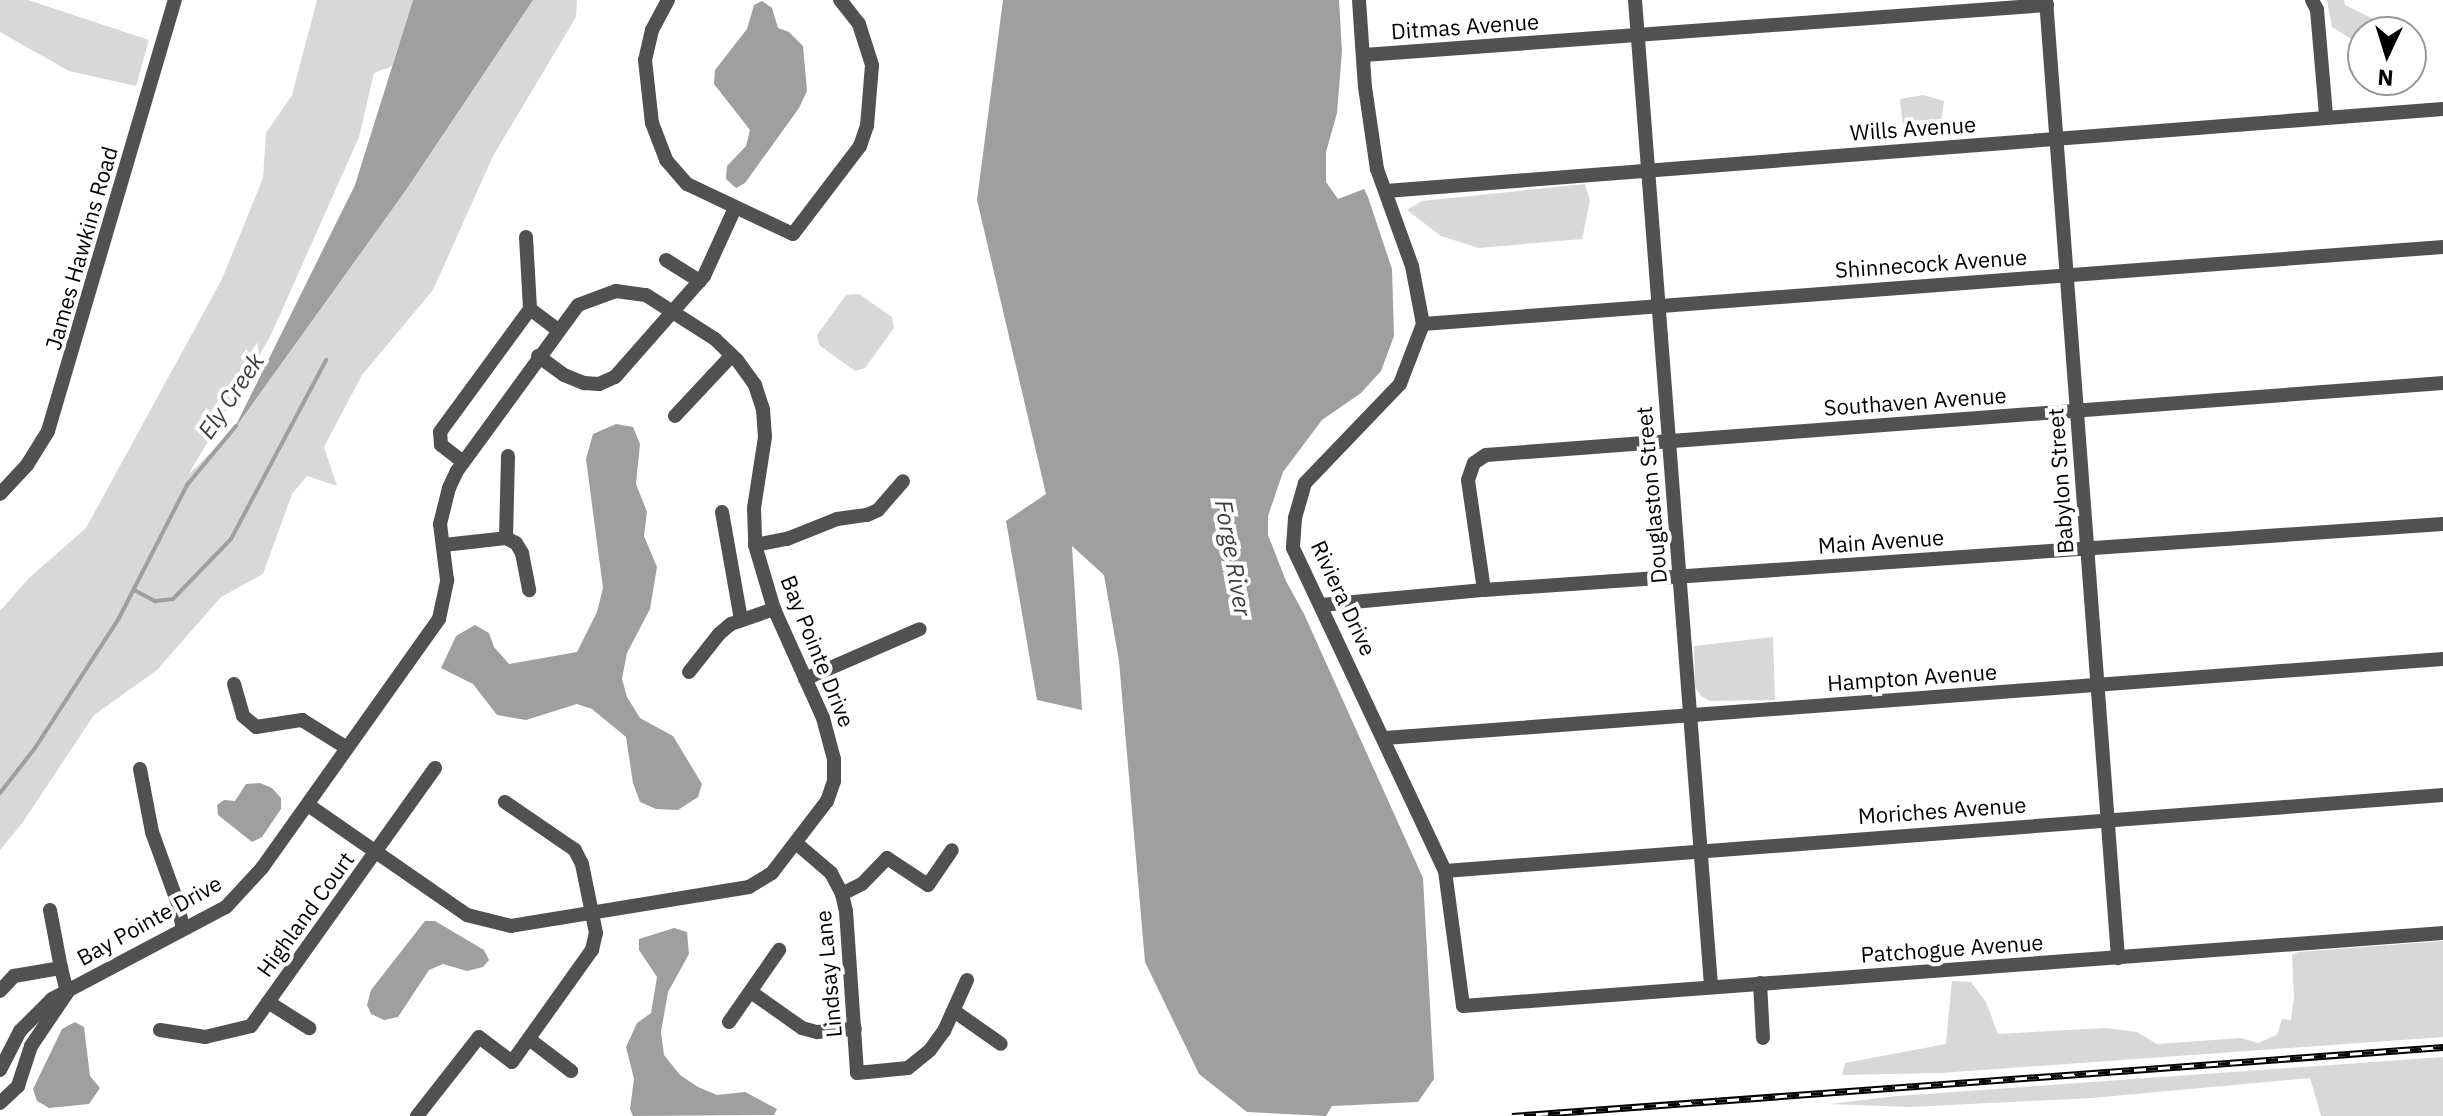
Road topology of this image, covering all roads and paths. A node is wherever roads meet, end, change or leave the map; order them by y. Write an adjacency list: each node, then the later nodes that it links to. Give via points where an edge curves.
1 (175, 0): 35 (street, James Hawkins Road, via 48,431)
2 (668, 0): 15 (street, via 652,30 645,60 652,123 666,160 687,184)
3 (840, 0): 15 (street, via 859,24 872,65 871,102 860,146 793,234)
4 (1359, 0): 9 (street)
5 (1635, 0): 8 (street, Douglaston Street)
6 (2312, 0): 11 (street)
7 (2046, 2): 8 (street, Ditmas Avenue); 12 (street, Babylon Street)
8 (1638, 37): 9 (street, Ditmas Avenue); 13 (street, Douglaston Street)
9 (1364, 55): 14 (street, via 1377,169)
10 (2443, 109): 11 (street, Wills Avenue)
11 (2326, 115): 12 (street, Wills Avenue)
12 (2055, 139): 13 (street, Wills Avenue); 19 (street, Babylon Street)
13 (1646, 169): 14 (street, Wills Avenue); 21 (street, Douglaston Street)
14 (1386, 191): 24 (street, via 1412,266)
15 (735, 208): 20 (street)
16 (526, 237): 22 (street)
17 (2443, 247): 19 (street, Shinnecock Avenue)
18 (666, 260): 20 (street)
19 (2067, 275): 21 (street, Shinnecock Avenue); 29 (street, Babylon Street)
20 (700, 281): 23 (street)
21 (1658, 305): 24 (street, Shinnecock Avenue); 31 (street, Douglaston Street)
22 (530, 309): 25 (street); 33 (street, via 440,432 441,445)
23 (674, 310): 25 (street, Bay Pointe Drive, via 646,295 616,291 578,305); 26 (street, Bay Pointe Drive); 27 (street, via 615,377 603,383 564,375)
24 (1423, 324): 45 (street, Riviera Drive, via 1400,384 1305,483 1293,548)
25 (557, 329): 27 (street, Bay Pointe Drive)
26 (732, 355): 30 (street); 40 (street, Bay Pointe Drive, via 755,385 763,409)
27 (538, 356): 33 (street, Bay Pointe Drive)
28 (2443, 383): 29 (street, Southaven Avenue)
29 (2077, 411): 31 (street, Southaven Avenue); 41 (street, Babylon Street)
30 (675, 416)
31 (1669, 441): 42 (street, Douglaston Street); 44 (street, Southaven Avenue, via 1486,455 1474,463 1468,480)
32 (508, 456): 38 (street)
33 (463, 462): 39 (street, Bay Pointe Drive, via 443,506)
34 (903, 481): 40 (street, via 867,515)
35 (0, 494)
36 (722, 512): 47 (street)
37 (2443, 524): 41 (street, Main Avenue)
38 (506, 538): 39 (street); 43 (street, via 522,553)
39 (444, 545): 56 (street, Bay Pointe Drive, via 447,580 439,619)
40 (755, 545): 46 (street, Bay Pointe Drive)
41 (2087, 548): 42 (street, Main Avenue); 53 (street, Babylon Street)
42 (1680, 578): 44 (street, Main Avenue); 54 (street, Douglaston Street)
43 (529, 590)
44 (1484, 590): 45 (street, Main Avenue)
45 (1321, 605): 55 (street, Riviera Drive)
46 (774, 609): 47 (street); 51 (street, Bay Pointe Drive)
47 (741, 620): 50 (street, via 719,634)
48 (920, 629): 51 (street)
49 (2443, 659): 53 (street, Hampton Avenue)
50 (689, 672)
51 (805, 679): 63 (street, Bay Pointe Drive, via 830,737 834,781 827,801)
52 (234, 684): 56 (street, via 243,716 256,727 302,720)
53 (2096, 685): 54 (street, Hampton Avenue); 62 (street, Babylon Street)
54 (1689, 717): 55 (street, Hampton Avenue); 65 (street, Douglaston Street)
55 (1385, 738): 67 (street, Riviera Drive)
56 (347, 748): 61 (street, Bay Pointe Drive)
57 (435, 768): 66 (street, Highland Court)
58 (140, 769): 71 (street, via 152,832)
59 (2443, 795): 62 (street, Moriches Avenue)
60 (505, 802): 70 (street, via 575,850)
61 (308, 805): 66 (street, Bay Pointe Drive); 71 (street, Bay Pointe Drive, via 239,895)
62 (2105, 820): 65 (street, Moriches Avenue); 74 (street, Babylon Street)
63 (796, 843): 68 (street, Lindsay Lane, via 831,873); 70 (street, Bay Pointe Drive, via 772,873 749,887)
64 (952, 850): 68 (street, via 928,885 887,858 862,884)
65 (1698, 850): 67 (street, Moriches Avenue); 78 (street, Douglaston Street)
66 (376, 852): 70 (street, Bay Pointe Drive, via 483,922 511,926); 82 (street, Highland Court)
67 (1445, 871): 83 (street, Riviera Drive)
68 (842, 894): 87 (street, Lindsay Lane)
69 (50, 910): 75 (street)
70 (591, 912): 91 (street, via 596,933 592,950)
71 (183, 929): 80 (street, Bay Pointe Drive)
72 (2443, 933): 74 (street, Patchogue Avenue)
73 (779, 950): 81 (street)
74 (2118, 958): 77 (street, Patchogue Avenue)
75 (61, 968): 79 (street, via 14,976); 80 (street)
76 (967, 980): 84 (street)
77 (1760, 983): 78 (street, Patchogue Avenue); 90 (street)
78 (1711, 986): 83 (street, Patchogue Avenue)
79 (0, 991)
80 (67, 992): 89 (street, Bay Pointe Drive, via 36,1013); 93 (street, Bay Pointe Drive)
81 (751, 992): 85 (street); 87 (street, via 802,1028)
82 (268, 1002): 86 (street, Highland Court); 88 (street, Highland Court, via 251,1026 205,1037)
83 (1463, 1006)
84 (954, 1011): 87 (street, Lindsay Lane, via 930,1050 908,1068 857,1073); 92 (street)
85 (729, 1022)
86 (309, 1028)
87 (855, 1029)
88 (160, 1030)
89 (16, 1038): 93 (street); 94 (street, Bay Pointe Drive)
90 (1763, 1038)
91 (529, 1039): 95 (street); 97 (street, via 512,1062 479,1037)
92 (1001, 1044)
93 (31, 1046): 96 (street, Bay Pointe Drive)
94 (0, 1070)
95 (571, 1071)
96 (4, 1099)
97 (417, 1116)

